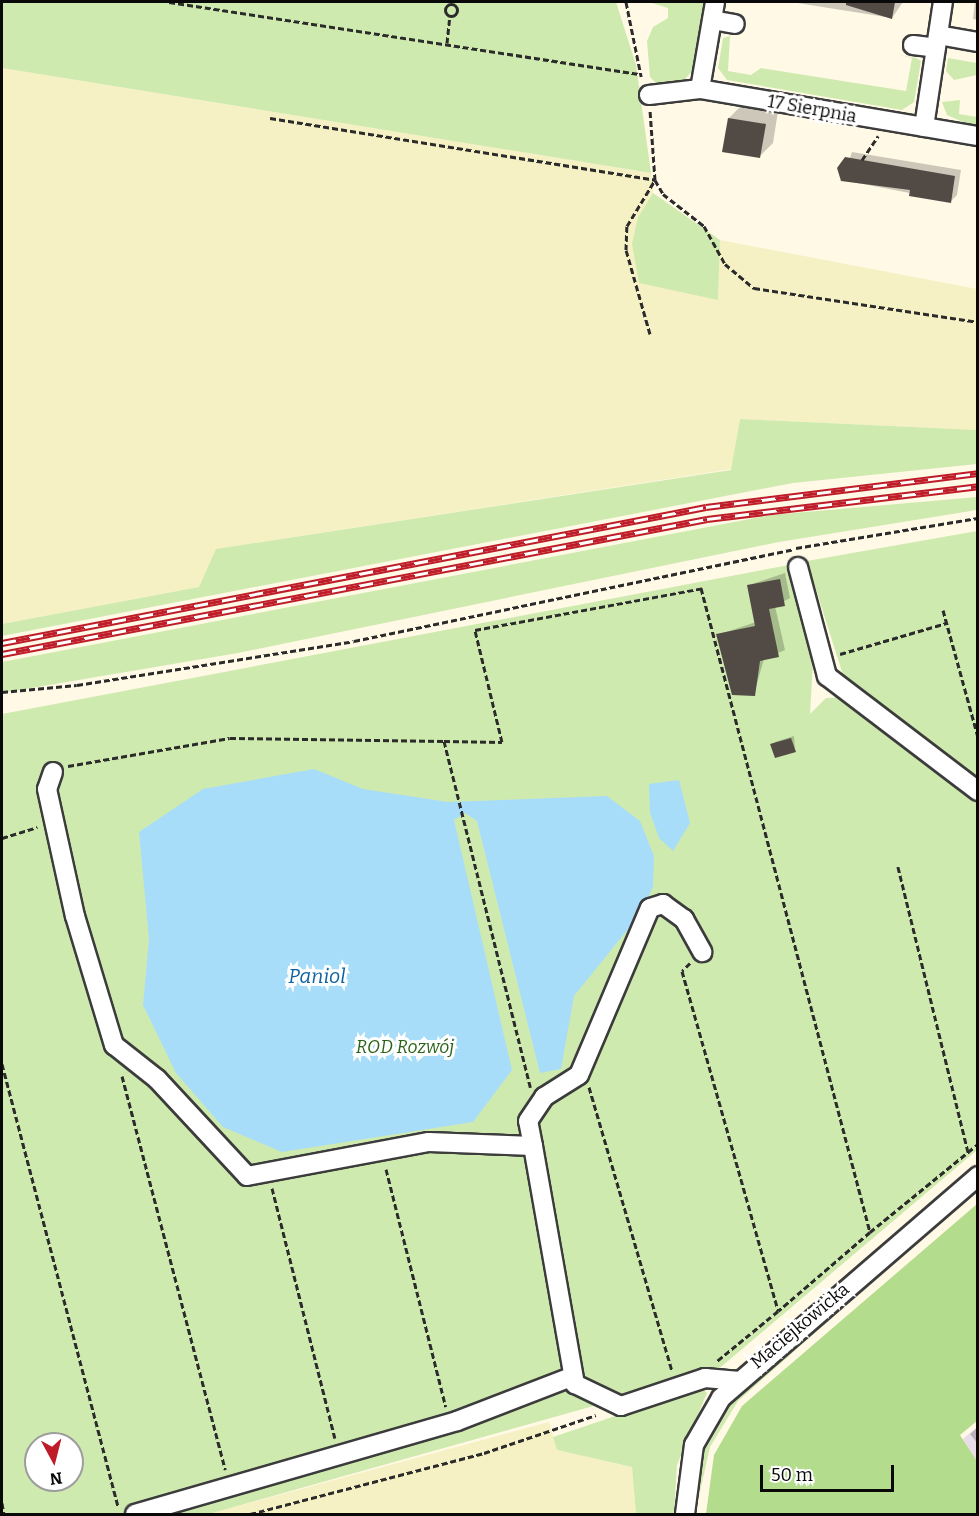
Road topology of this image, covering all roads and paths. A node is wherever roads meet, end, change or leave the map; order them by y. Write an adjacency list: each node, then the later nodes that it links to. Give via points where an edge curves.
1 (169, 2): 11 (path)
2 (626, 2): 13 (path)
3 (715, 2): 7 (street)
4 (943, 2): 9 (street)
5 (452, 3): 6 (path, via 445,9); 6 (path, via 457,12)
6 (450, 16): 11 (path)
7 (712, 20): 8 (street); 14 (street)
8 (735, 24)
9 (937, 42): 10 (street); 12 (street); 17 (street)
10 (978, 42)
11 (447, 43): 13 (path)
12 (913, 45)
13 (641, 74): 15 (path)
14 (700, 89): 15 (street, 17 Sierpnia); 17 (street, 17 Sierpnia)
15 (649, 95): 21 (path)
16 (270, 118): 21 (path)
17 (924, 127): 19 (street, 17 Sierpnia)
18 (879, 134): 20 (path)
19 (978, 136)
20 (862, 160)
21 (655, 180): 22 (path, via 663,194 704,226 725,264 754,288); 23 (path, via 627,226 626,250)
22 (978, 322)
23 (650, 334)
24 (978, 518): 25 (path)
25 (794, 548): 26 (path); 30 (path, via 354,641 77,685)
26 (798, 567): 29 (street)
27 (943, 610): 28 (path)
28 (947, 623): 29 (path); 31 (path)
29 (822, 660): 34 (street, via 831,679)
30 (2, 692)
31 (978, 737)
32 (444, 741): 33 (path, via 230,738 79,762); 42 (path, via 527,1085); 49 (path, via 502,742 475,630 702,588)
33 (53, 772): 35 (street, via 47,789)
34 (978, 791)
35 (54, 821): 36 (path); 39 (street, via 75,916)
36 (2, 838)
37 (898, 866): 46 (path)
38 (702, 952): 41 (street, via 684,919 663,904 650,908); 50 (path, via 682,971)
39 (114, 1045): 47 (street, via 157,1079 247,1176); 58 (path)
40 (2, 1064): 61 (path)
41 (579, 1075): 42 (street); 54 (path, via 586,1078 602,1123)
42 (544, 1097): 44 (street, via 528,1121)
43 (978, 1144): 46 (path)
44 (533, 1146): 45 (street, via 429,1142); 52 (street)
45 (382, 1151): 47 (street); 56 (path)
46 (968, 1152): 49 (path)
47 (269, 1172): 57 (path)
48 (978, 1176): 53 (street, Maciejkowicka)
49 (870, 1232): 50 (path)
50 (778, 1311): 51 (path)
51 (712, 1365)
52 (571, 1377): 55 (street); 56 (street)
53 (737, 1380): 54 (street, via 714,1376); 64 (street, Maciejkowicka, via 711,1411 694,1445)
54 (677, 1387): 55 (street)
55 (621, 1406): 63 (path, via 484,1453)
56 (450, 1423): 57 (street)
57 (339, 1454): 58 (street)
58 (230, 1486): 62 (street)
59 (2, 1503): 60 (path)
60 (4, 1515)
61 (120, 1515)
62 (135, 1515)
63 (250, 1515)
64 (685, 1515)

